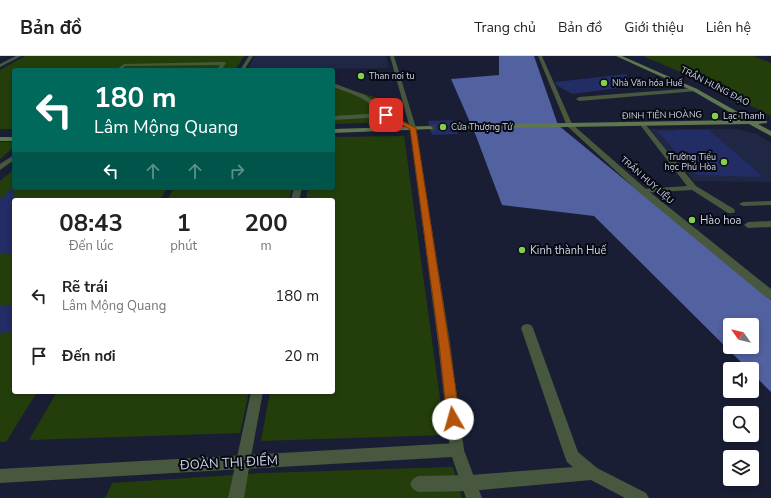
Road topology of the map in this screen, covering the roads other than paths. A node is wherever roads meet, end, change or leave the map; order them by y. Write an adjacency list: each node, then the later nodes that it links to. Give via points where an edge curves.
1 (19, 56): 7 (street)
2 (251, 56): 10 (street)
3 (392, 56): 23 (street)
4 (540, 56): 20 (street, TRẦN HUY LIỆU)
5 (618, 56): 12 (main road, TRẦN HƯNG ĐẠO)
6 (628, 56): 14 (main road, TRẦN HƯNG ĐẠO)
7 (0, 66)
8 (120, 68): 9 (street, via 124,65 224,63)
9 (220, 68)
10 (243, 68)
11 (335, 86): 15 (street, via 363,96)
12 (695, 90): 13 (street); 18 (main road, TRẦN HƯNG ĐẠO)
13 (579, 99)
14 (727, 101)
15 (386, 115): 17 (street); 23 (street)
16 (752, 115): 19 (main road, TRẦN HƯNG ĐẠO)
17 (335, 118)
18 (753, 123): 19 (main road, ĐINH TIÊN HOÀNG); 21 (main road, ĐINH TIÊN HOÀNG); 26 (main road, TRẦN HƯNG ĐẠO)
19 (768, 124)
20 (569, 125): 21 (main road, ĐINH TIÊN HOÀNG); 22 (main road, ĐINH TIÊN HOÀNG); 32 (street, TRẦN HUY LIỆU)
21 (643, 125): 31 (street)
22 (455, 127)
23 (413, 128): 24 (main road); 25 (main road); 41 (street)
24 (430, 128)
25 (335, 131)
26 (771, 134)
27 (0, 139): 28 (main road)
28 (12, 139)
29 (12, 158): 30 (street)
30 (0, 168)
31 (693, 188): 32 (street); 35 (street)
32 (643, 191): 38 (street, TRẦN HUY LIỆU)
33 (771, 203): 34 (street)
34 (743, 204)
35 (731, 211)
36 (771, 224): 37 (street)
37 (748, 225)
38 (771, 295)
39 (527, 328): 43 (street, via 572,457)
40 (257, 394): 42 (street)
41 (457, 450): 42 (street, ĐOÀN THỊ ĐIỂM); 46 (street)
42 (244, 462): 44 (street, ĐOÀN THỊ ĐIỂM); 47 (street)
43 (592, 474): 46 (street); 49 (street)
44 (0, 476)
45 (418, 484): 46 (street)
46 (470, 484): 48 (street)
47 (236, 498)
48 (474, 498)
49 (641, 498)

